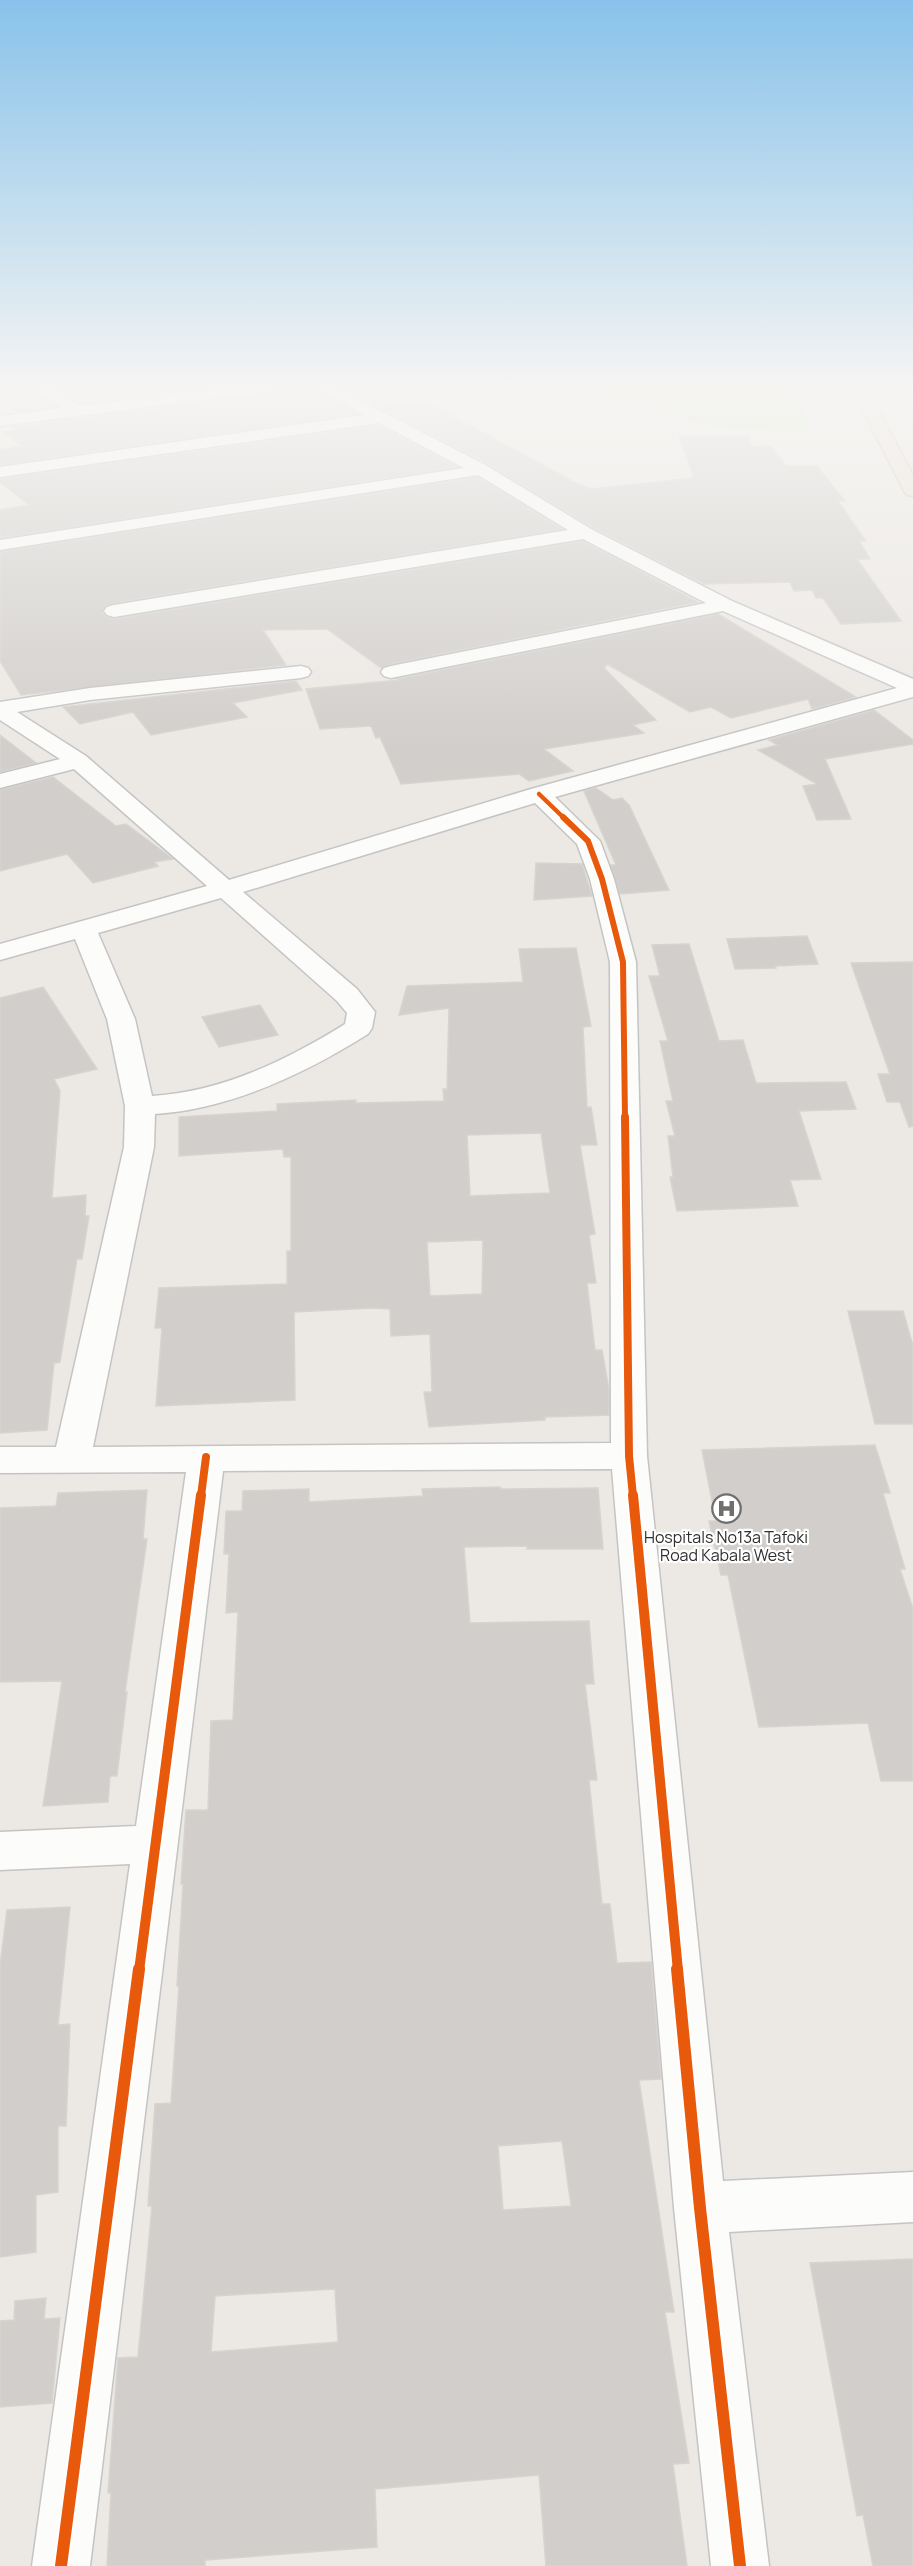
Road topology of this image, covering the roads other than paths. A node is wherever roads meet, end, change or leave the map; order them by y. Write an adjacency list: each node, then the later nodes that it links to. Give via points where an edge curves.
1 (246, 507): 5 (street)
2 (543, 507): 4 (street)
3 (0, 526): 5 (street)
4 (585, 532): 6 (street); 7 (street)
5 (8, 544)
6 (725, 605): 9 (street); 10 (street)
7 (114, 611)
8 (301, 672): 11 (street, via 90,694)
9 (391, 672)
10 (913, 689): 14 (street)
11 (0, 709): 12 (street)
12 (78, 761): 13 (street); 15 (street)
13 (0, 781)
14 (539, 794): 15 (street); 19 (street, via 588,841 623,962)
15 (225, 889): 16 (street); 18 (street, via 347,995 361,1012 358,1028 326,1049 270,1076 194,1101)
16 (83, 928): 17 (street); 18 (street, via 121,1019)
17 (0, 952)
18 (140, 1106): 21 (street, via 139,1147)
19 (628, 1456): 20 (street); 26 (street)
20 (206, 1457): 21 (street); 23 (street)
21 (72, 1459): 22 (street)
22 (0, 1460)
23 (156, 1844): 24 (street); 27 (street)
24 (0, 1851)
25 (913, 2198): 26 (street)
26 (700, 2208): 28 (street)
27 (61, 2566)
28 (740, 2566)

